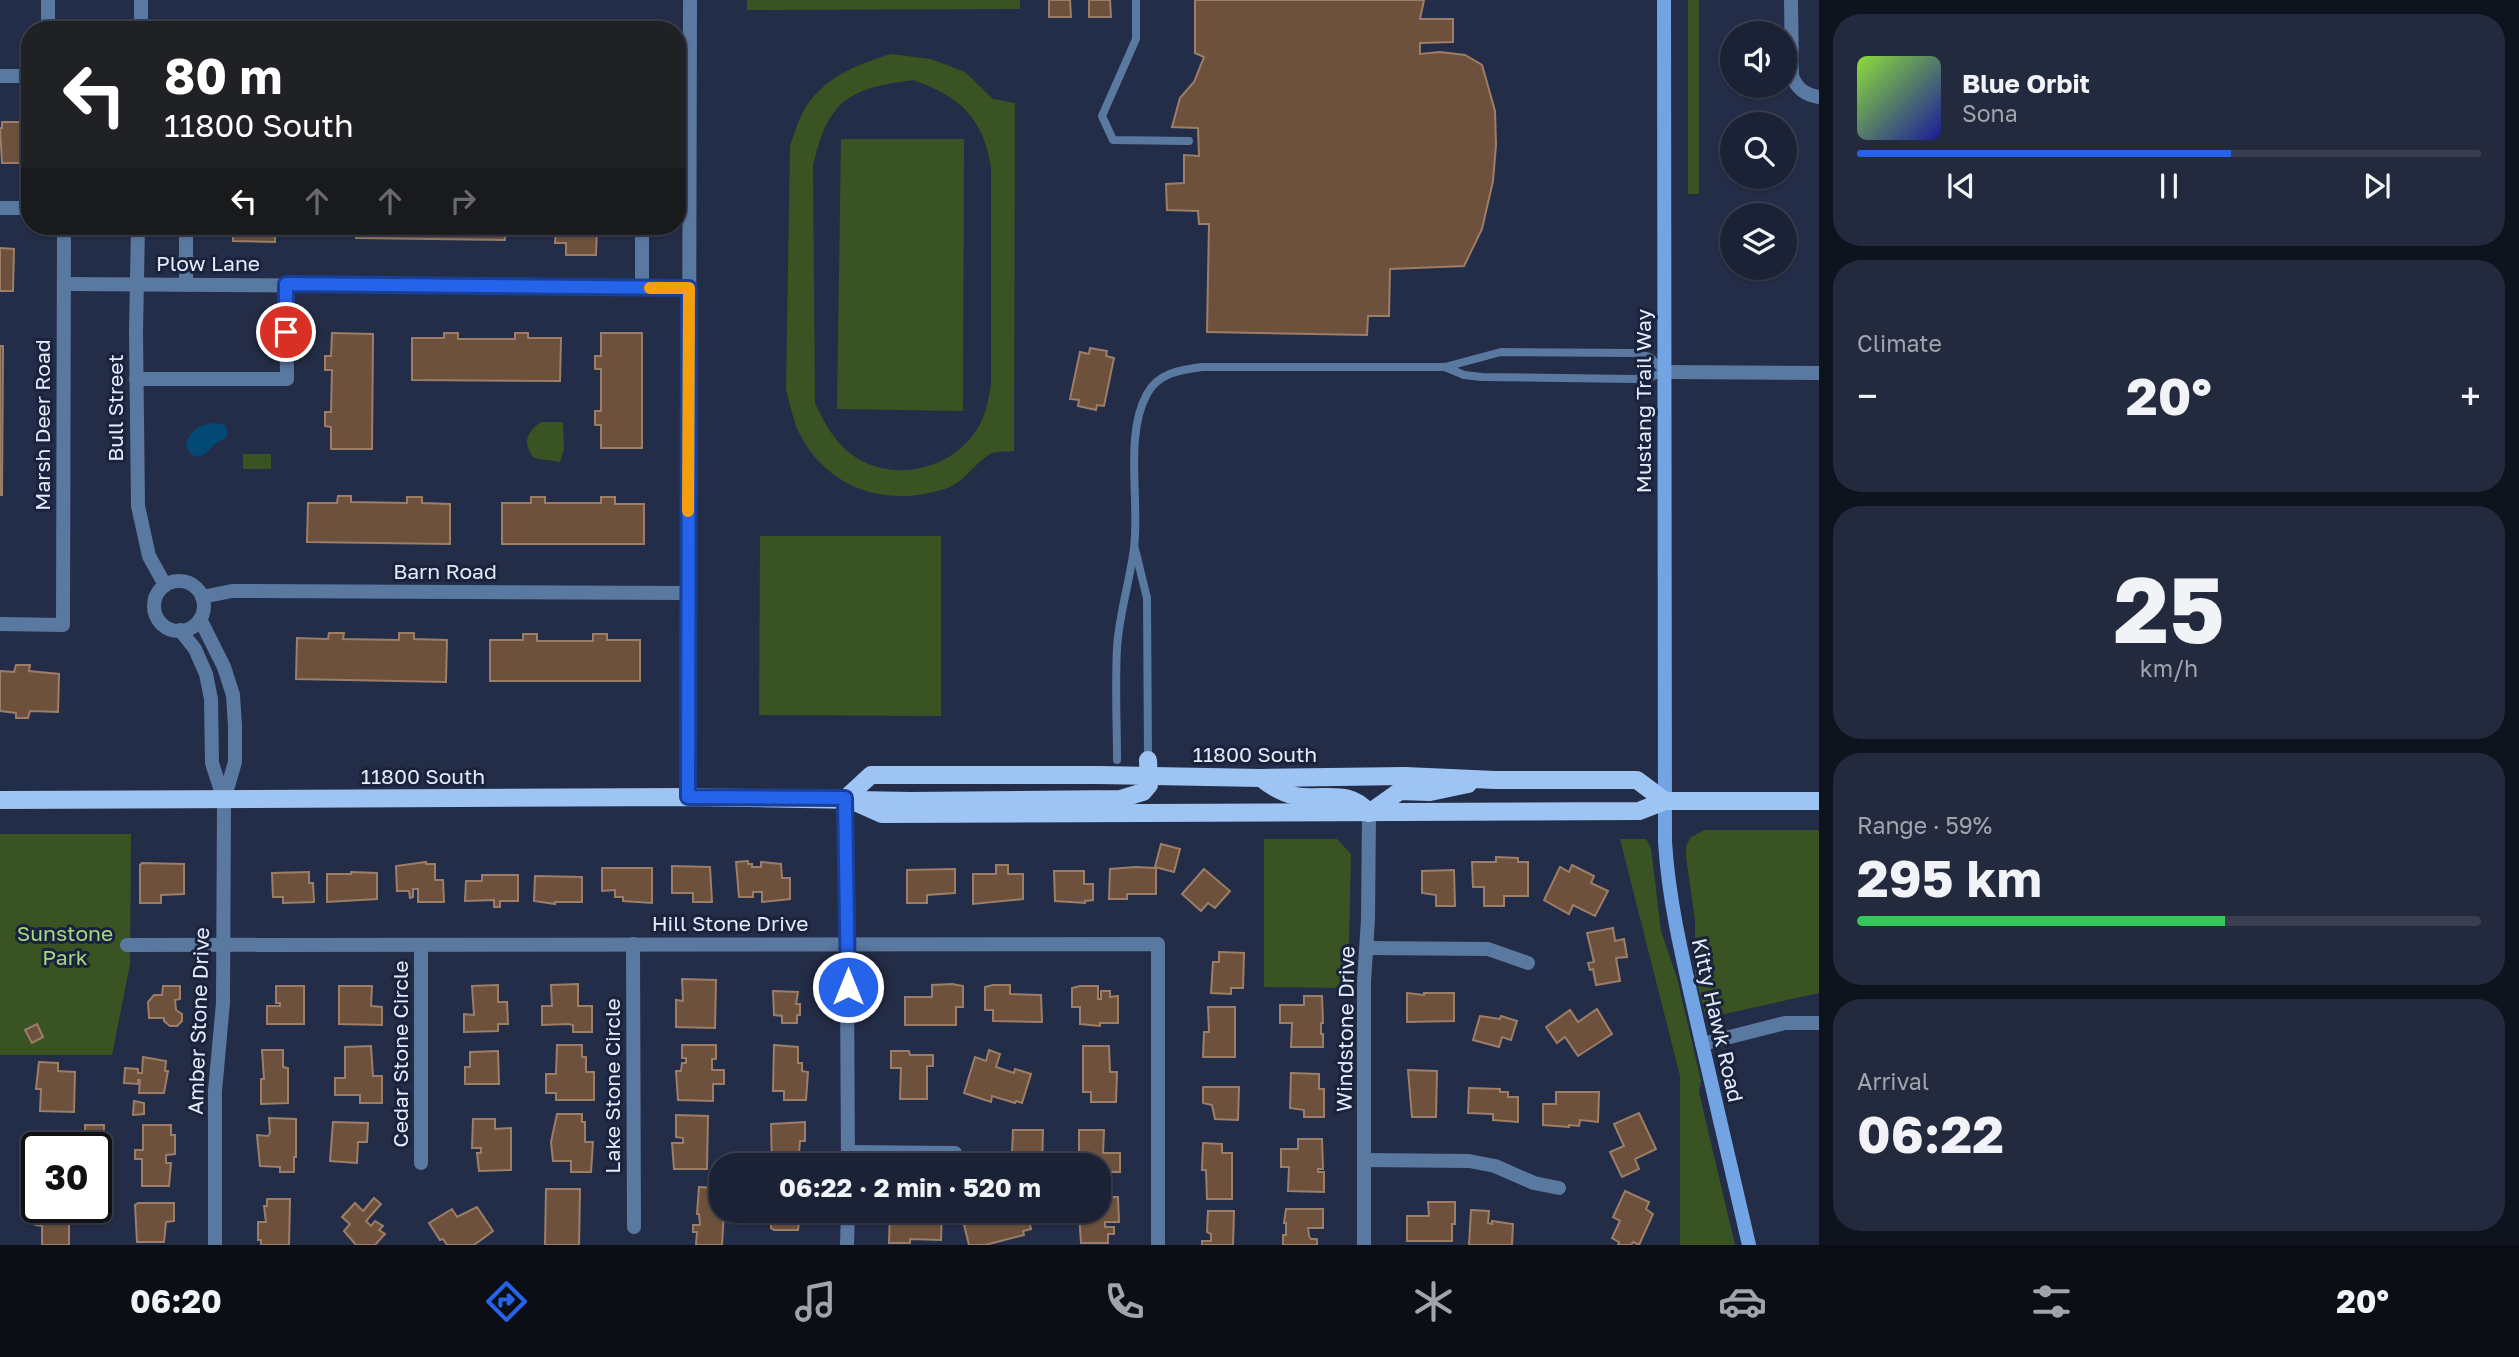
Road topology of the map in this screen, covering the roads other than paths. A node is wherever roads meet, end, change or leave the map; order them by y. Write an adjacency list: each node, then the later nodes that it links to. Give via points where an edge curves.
1 (48, 0): 7 (street)
2 (141, 0): 8 (street)
3 (690, 0): 9 (street)
4 (1136, 0): 13 (lane, via 1136,39 1101,116 1113,139)
5 (1664, 0): 28 (main road, Mustang Trail Way)
6 (1791, 0): 12 (street, via 1795,83)
7 (48, 21)
8 (141, 21)
9 (686, 27)
10 (0, 76): 11 (street)
11 (21, 76)
12 (1819, 97)
13 (1189, 141)
14 (686, 168): 26 (street)
15 (0, 208): 16 (street)
16 (21, 208)
17 (64, 235): 21 (street, Marsh Deer Road)
18 (138, 235): 22 (street, Bull Street)
19 (186, 235): 24 (street)
20 (642, 235): 25 (street)
21 (64, 284): 22 (street, Plow Lane); 36 (street, Marsh Deer Road, via 62,625)
22 (137, 284): 24 (street, Plow Lane); 30 (street, Bull Street)
23 (286, 284): 24 (street, Plow Lane); 25 (street, Plow Lane); 30 (street, via 287,379)
24 (186, 285)
25 (642, 288): 26 (street, Plow Lane)
26 (689, 288): 33 (street)
27 (1445, 367): 28 (lane, via 1482,377 1635,379); 28 (lane, via 1501,352 1635,353 1650,357); 31 (lane, via 1202,367 1173,372 1154,383 1141,411)
28 (1664, 372): 29 (street); 47 (main road, Mustang Trail Way)
29 (1819, 373)
30 (136, 379): 32 (street, Bull Street, via 139,516 149,556)
31 (1135, 547): 38 (lane, via 1117,648); 39 (lane, via 1147,598)
32 (165, 585): 34 (street, via 187,582); 37 (street, via 155,598 155,613 165,626)
33 (688, 593): 34 (street, Barn Road, via 232,591); 43 (street)
34 (202, 597): 35 (street)
35 (200, 619): 37 (street); 46 (street, via 225,667 235,710 235,762)
36 (0, 624)
37 (180, 630): 46 (street, via 206,674 212,763)
38 (1117, 760): 40 (main road)
39 (1148, 768): 40 (main road, 11800 South); 41 (main road, 11800 South); 44 (main road, via 1149,785 1143,792 1120,799)
40 (1099, 775): 44 (main road, 11800 South, via 871,775)
41 (1261, 778): 42 (main road, 11800 South); 49 (main road, via 1276,790 1298,796 1350,798)
42 (1495, 780): 47 (main road, 11800 South, via 1637,780); 49 (main road, via 1430,792 1400,791)
43 (688, 797): 44 (main road, 11800 South); 46 (main road, 11800 South)
44 (845, 798): 49 (main road, 11800 South, via 882,814); 51 (street)
45 (0, 800): 46 (main road, 11800 South)
46 (224, 800): 53 (street, Amber Stone Drive)
47 (1665, 801): 48 (main road, 11800 South); 49 (main road, 11800 South, via 1639,811); 58 (main road, Kitty Hawk Road, via 1671,901)
48 (1819, 802)
49 (1369, 813): 55 (street, Windstone Drive)
50 (633, 944): 51 (street, Hill Stone Drive); 54 (street, Hill Stone Drive); 64 (street, Lake Stone Circle)
51 (848, 944): 59 (street); 67 (street, Hill Stone Drive, via 1158,944)
52 (127, 945): 53 (street, Hill Stone Drive)
53 (224, 945): 54 (street, Hill Stone Drive); 65 (street, Amber Stone Drive, via 223,1020 215,1091)
54 (421, 945): 61 (street, Cedar Stone Circle)
55 (1367, 948): 56 (street, via 1488,948); 60 (street, Windstone Drive)
56 (1528, 963)
57 (1819, 1023): 58 (street, via 1785,1023)
58 (1702, 1044): 69 (main road, Kitty Hawk Road)
59 (848, 1153)
60 (1364, 1160): 62 (street, via 1469,1160); 68 (street, Windstone Drive)
61 (421, 1163)
62 (1559, 1188)
63 (848, 1223): 66 (street)
64 (634, 1227)
65 (215, 1245)
66 (848, 1245)
67 (1158, 1245)
68 (1364, 1245)
69 (1749, 1245)

